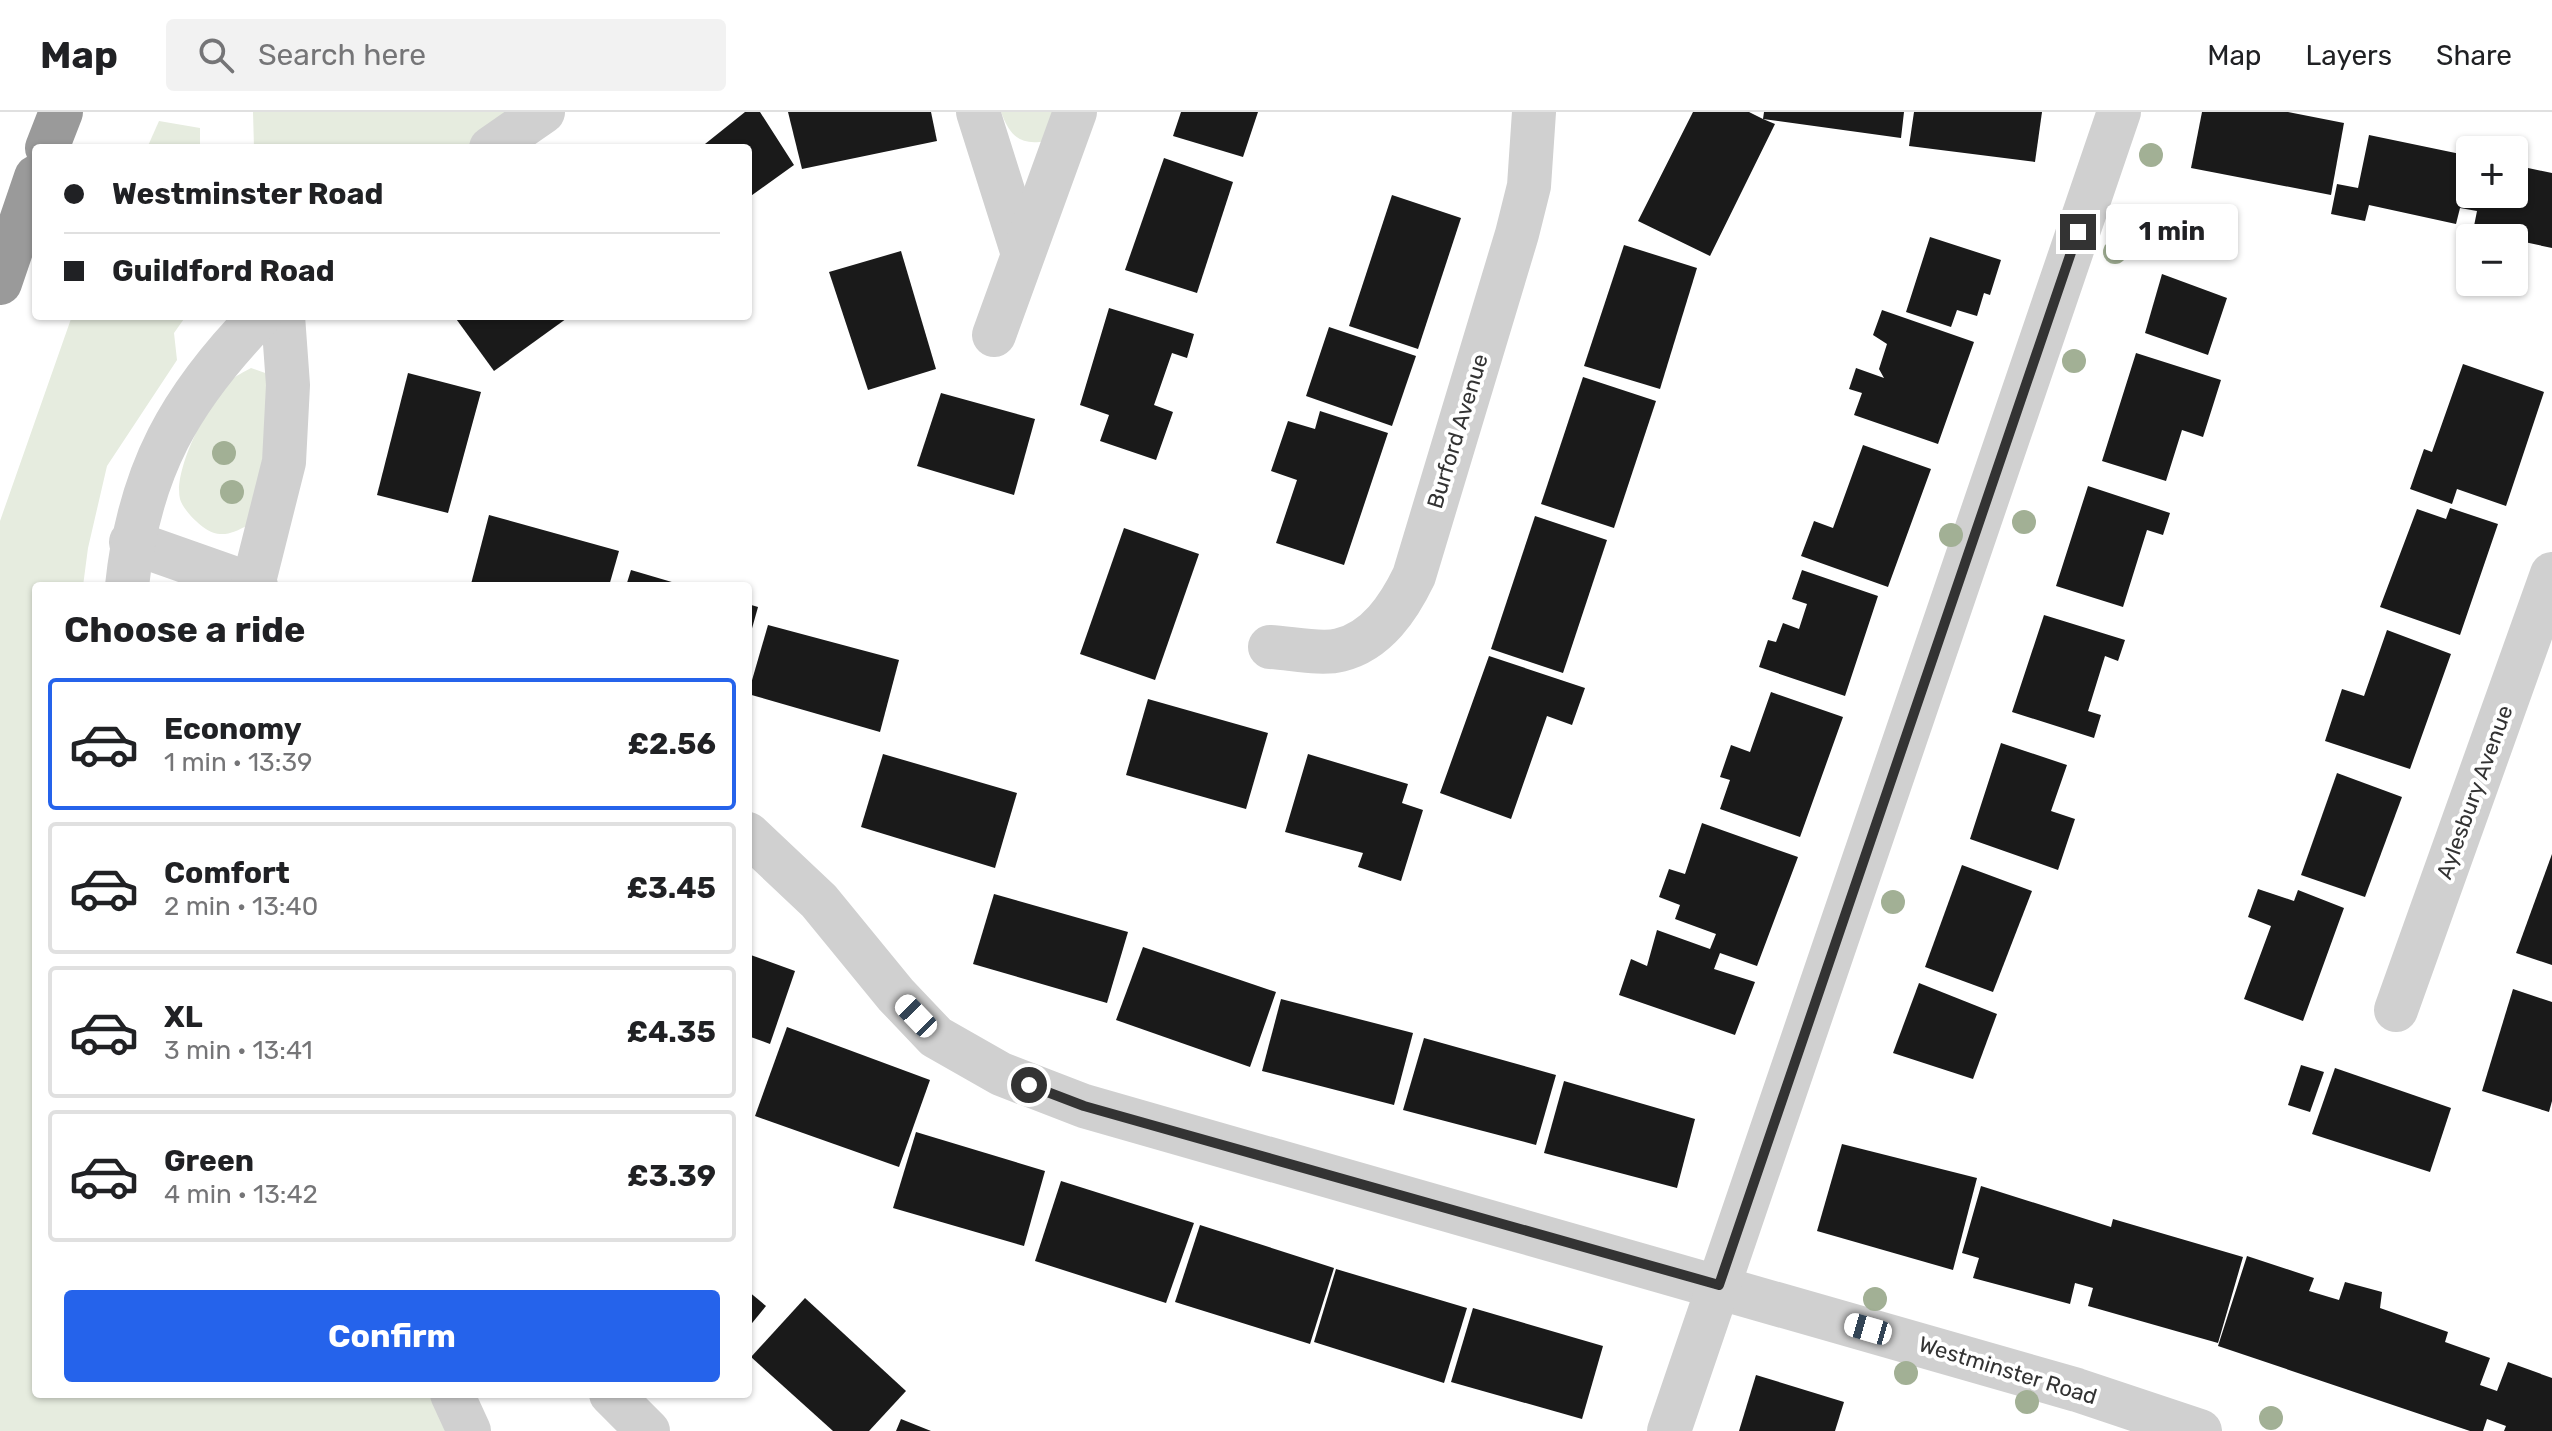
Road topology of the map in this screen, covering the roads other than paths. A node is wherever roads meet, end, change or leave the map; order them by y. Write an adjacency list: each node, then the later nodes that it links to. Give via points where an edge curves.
1 (61, 112): 7 (highway)
2 (543, 112): 8 (street)
3 (978, 112): 10 (street)
4 (1075, 112): 10 (street)
5 (1534, 112): 20 (street, Burford Avenue, via 1529,186 1517,234 1414,576 1396,613 1340,651)
6 (2119, 112): 23 (street)
7 (49, 144)
8 (497, 144)
9 (32, 189): 11 (highway)
10 (1022, 251): 14 (street)
11 (0, 283)
12 (256, 320): 15 (street, via 215,362 176,420 148,479)
13 (283, 320): 19 (street, via 288,385 284,462)
14 (994, 335)
15 (131, 542): 17 (street); 18 (street)
16 (2552, 574): 22 (street, Aylesbury Avenue)
17 (127, 582)
18 (245, 582)
19 (255, 582)
20 (1270, 647)
21 (752, 838): 23 (street, Westminster Road, via 819,901 936,1037 1001,1074 1084,1106)
22 (2396, 1010)
23 (1719, 1285): 28 (street); 29 (street, Westminster Road)
24 (454, 1398): 26 (street)
25 (615, 1398): 27 (street)
26 (469, 1431)
27 (648, 1431)
28 (1669, 1431)
29 (2200, 1431)

